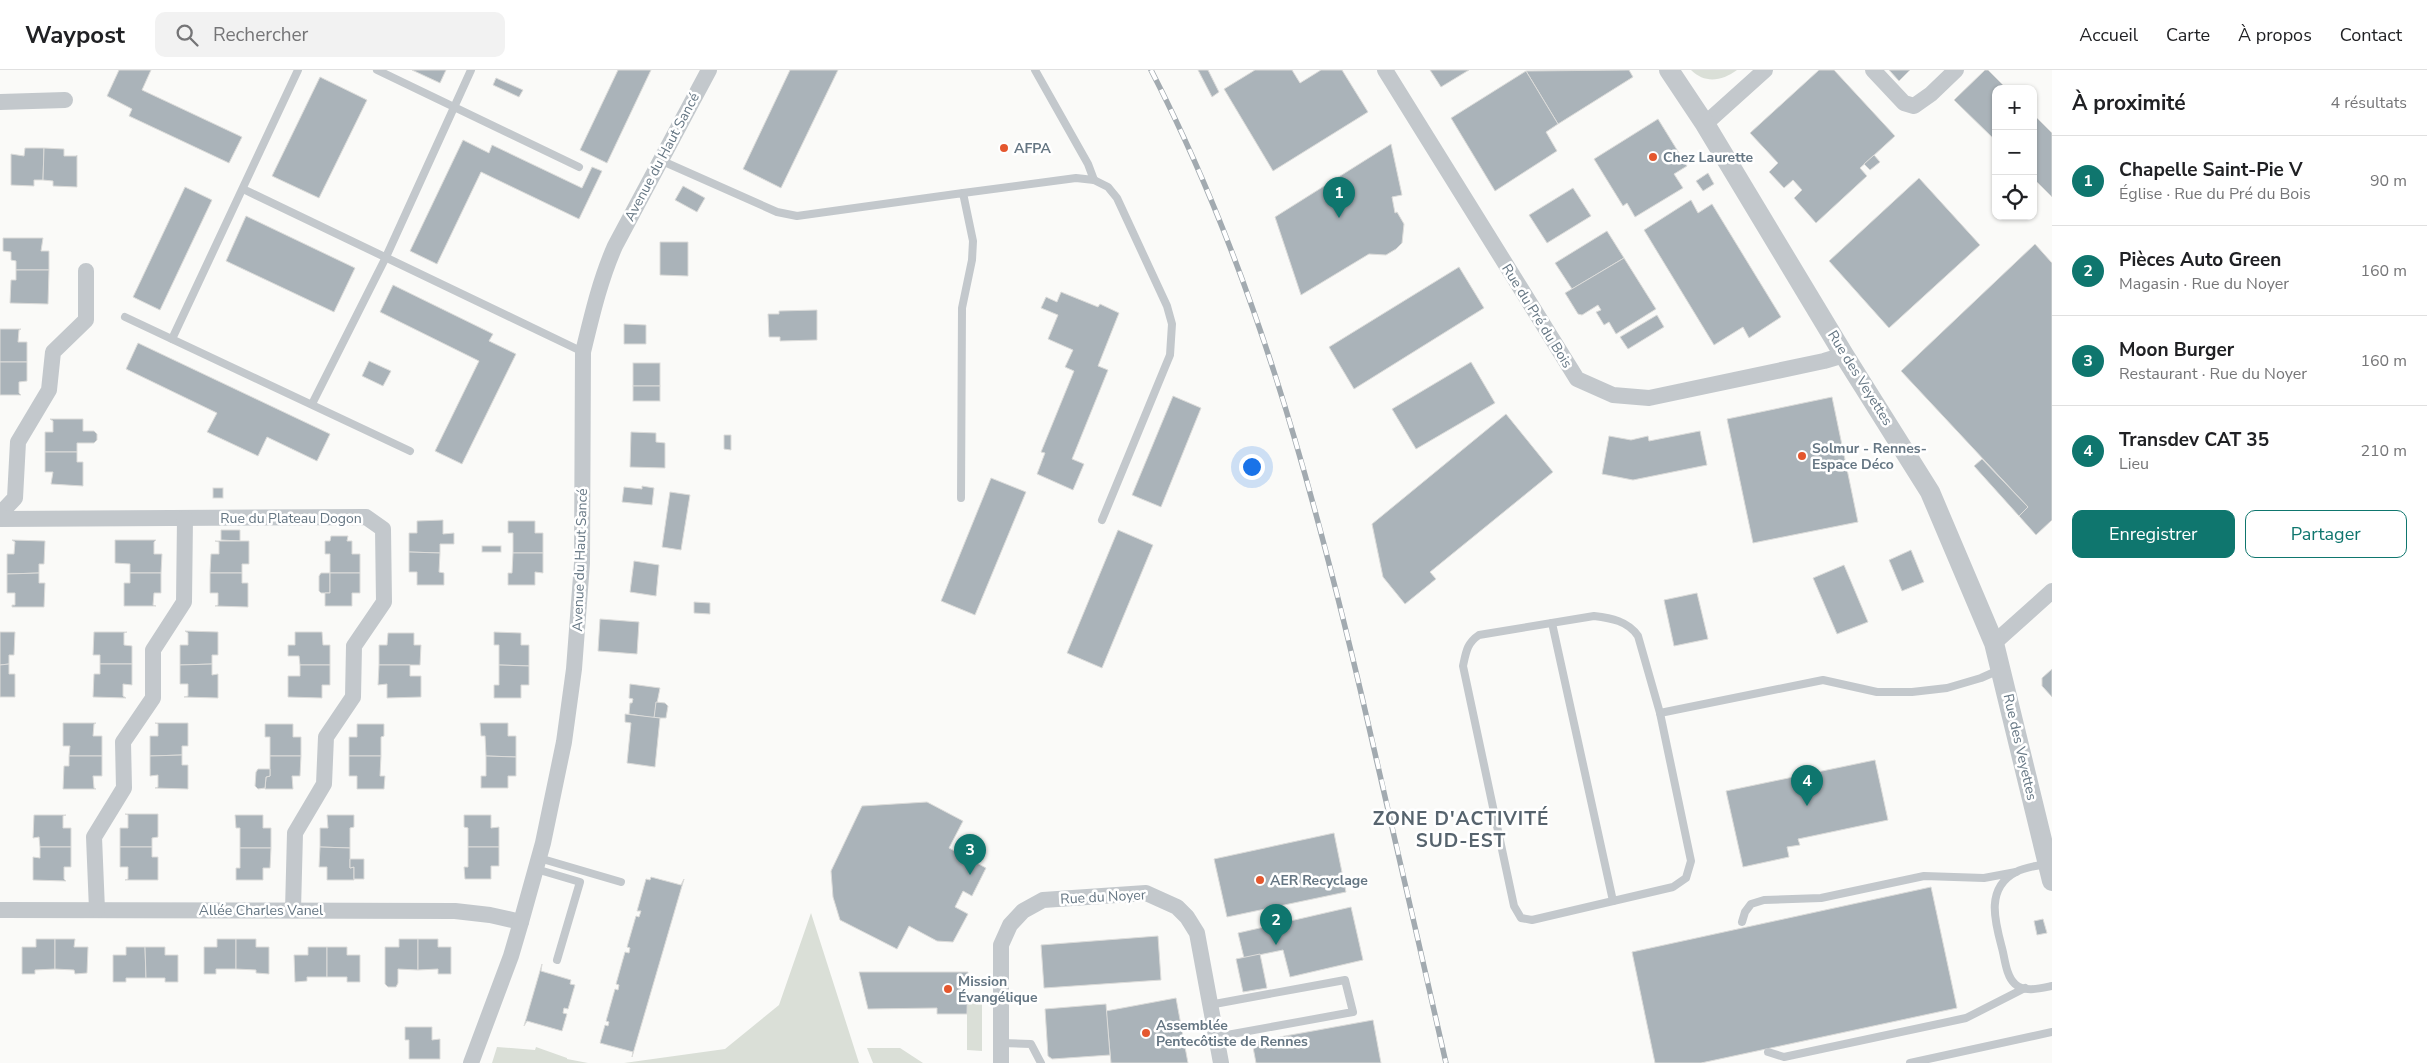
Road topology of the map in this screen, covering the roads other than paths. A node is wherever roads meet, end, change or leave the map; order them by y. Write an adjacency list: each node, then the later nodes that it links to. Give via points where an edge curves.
1 (298, 70): 18 (lane)
2 (377, 70): 13 (lane)
3 (471, 70): 13 (lane)
4 (709, 70): 15 (street, Avenue du Haut Sancé)
5 (1035, 70): 17 (lane)
6 (1385, 70): 25 (street, Rue du Pré du Bois, via 1577,379 1612,395 1649,398)
7 (1669, 70): 14 (street, Rue des Veyettes)
8 (1765, 70): 14 (street)
9 (1873, 70): 10 (street, via 1904,103 1914,106)
10 (1956, 70)
11 (65, 100): 12 (street)
12 (0, 102)
13 (453, 107): 16 (lane); 20 (lane)
14 (1705, 124): 25 (street, Rue des Veyettes)
15 (660, 160): 19 (lane, via 776,212 797,216); 24 (street, Avenue du Haut Sancé, via 604,272)
16 (579, 167)
17 (1094, 180): 19 (lane, via 1076,178); 32 (lane, via 1108,187 1117,198 1167,306 1172,324 1170,355)
18 (243, 189): 20 (lane); 23 (lane)
19 (963, 193): 28 (lane, via 973,241 962,308)
20 (386, 257): 24 (lane); 26 (lane)
21 (86, 271): 29 (street, via 86,320 53,352 49,390 18,442 16,498)
22 (125, 318): 23 (lane)
23 (172, 339): 26 (lane)
24 (583, 352): 38 (street, Avenue du Haut Sancé, via 582,563 574,669 555,792)
25 (1844, 355): 35 (street, Rue des Veyettes, via 1930,492)
26 (312, 404): 27 (lane)
27 (410, 451)
28 (960, 498)
29 (0, 514)
30 (185, 518): 31 (street, Rue du Plateau Dogon); 44 (street, via 184,602 153,650 153,698 124,742 124,788 94,837); 45 (street, Rue du Plateau Dogon, via 366,517 383,529 384,602 354,646 353,697 326,737 324,784 295,833)
31 (0, 519)
32 (1102, 520)
33 (2052, 591): 35 (street)
34 (1552, 623): 37 (lane, via 1594,616 1612,618 1633,628); 42 (lane); 42 (lane, via 1479,635 1466,650 1463,666 1514,906 1521,918 1532,920)
35 (1994, 643): 36 (street, Rue des Veyettes)
36 (2001, 669): 37 (lane, via 1933,690 1877,692 1823,680); 40 (street, Rue des Veyettes)
37 (1660, 713): 42 (lane, via 1691,861 1686,878 1673,887)
38 (537, 863): 41 (lane); 46 (street, Avenue du Haut Sancé); 48 (lane, via 580,882)
39 (2016, 872): 40 (lane); 47 (lane, via 1984,878 1924,876 1821,898 1764,900 1751,904); 50 (lane, via 2002,884 1994,904 1994,915 2009,974 2015,985)
40 (2050, 872)
41 (621, 882)
42 (1613, 901)
43 (0, 910): 44 (street, Allée Charles Vanel)
44 (96, 910): 45 (street, Allée Charles Vanel)
45 (293, 910): 46 (street, Allée Charles Vanel, via 455,911)
46 (521, 922): 56 (street, Avenue du Haut Sancé)
47 (1742, 922)
48 (557, 960)
49 (2052, 986): 50 (lane)
50 (2025, 988): 55 (lane, via 1966,1018 1784,1057)
51 (1209, 1004): 53 (street, Rue du Noyer); 53 (lane, via 1345,980 1353,1012); 54 (street, Rue du Noyer, via 1197,933 1177,907 1146,893 1043,900 1023,912 1010,925 1001,944)
52 (2052, 1032): 60 (lane)
53 (1216, 1037): 59 (street, Rue du Noyer)
54 (1001, 1043): 57 (street, Rue du Noyer); 58 (lane, via 1031,1044)
55 (1768, 1052)
56 (471, 1063)
57 (1001, 1063)
58 (1041, 1063)
59 (1221, 1063)
60 (1910, 1063)

